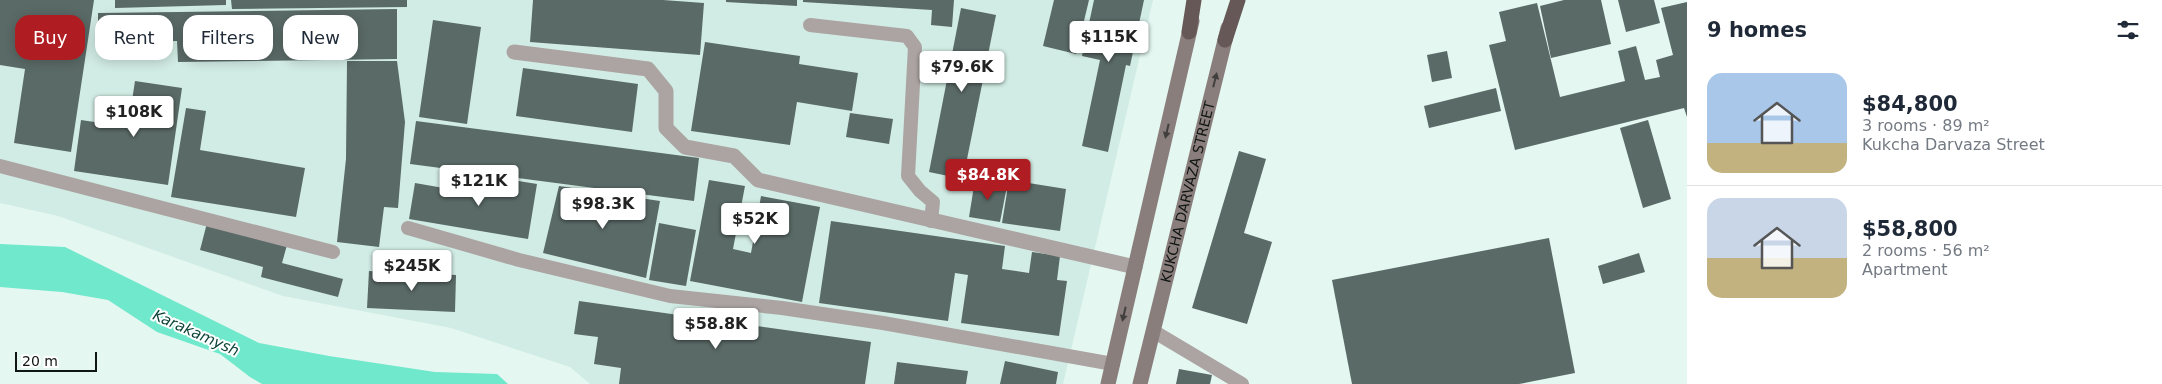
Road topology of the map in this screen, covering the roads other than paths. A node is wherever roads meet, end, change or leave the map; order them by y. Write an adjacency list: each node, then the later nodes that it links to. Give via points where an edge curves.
1 (1194, 0): 5 (highway)
2 (1198, 0): 5 (main road)
3 (1236, 0): 6 (highway)
4 (810, 25): 9 (lane, via 907,36 915,47 908,176 933,202)
5 (1189, 32): 12 (main road, one-way to 12)
6 (1225, 40): 13 (main road, KUKCHA DARVAZA STREET, one-way to 6)
7 (514, 52): 9 (street, via 648,68 666,91 666,128 685,147 734,156 758,180)
8 (0, 166): 11 (lane)
9 (931, 221): 12 (street)
10 (408, 228): 14 (lane, via 519,260 670,296 883,323)
11 (333, 252)
12 (1135, 267): 14 (main road, one-way to 14)
13 (1153, 331): 16 (main road, KUKCHA DARVAZA STREET); 17 (lane)
14 (1113, 364): 15 (main road)
15 (1108, 384)
16 (1140, 384)
17 (1242, 384)

